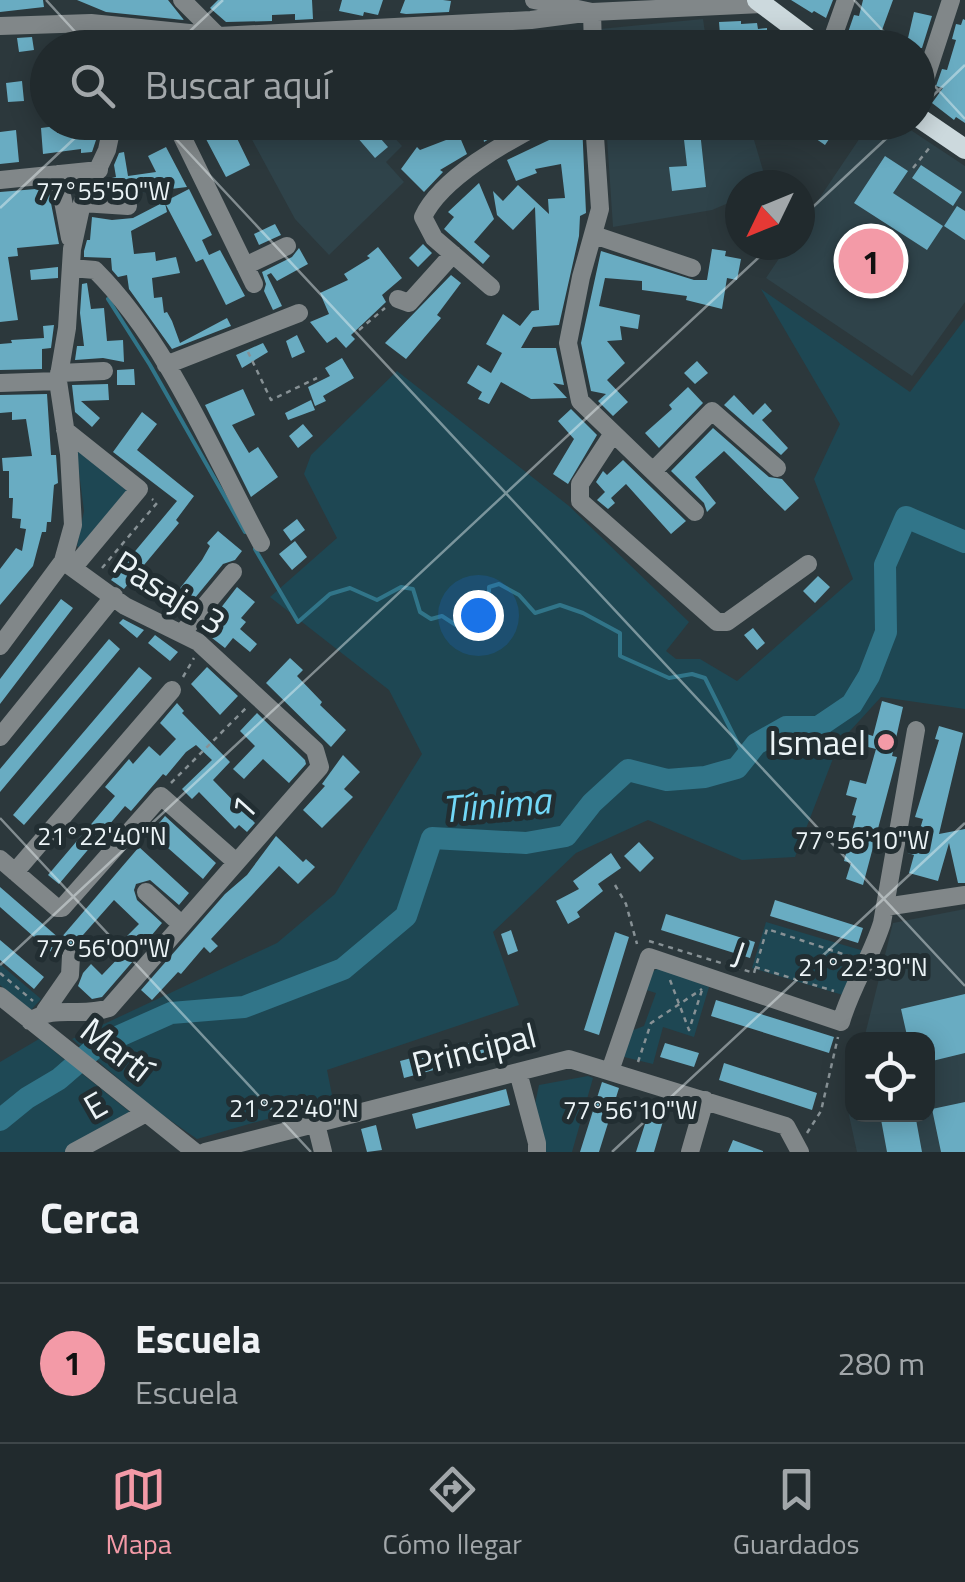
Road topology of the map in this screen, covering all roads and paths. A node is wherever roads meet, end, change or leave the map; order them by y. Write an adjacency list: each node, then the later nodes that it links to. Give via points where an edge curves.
1 (182, 0): 10 (street)
2 (534, 0): 6 (street)
3 (846, 0): 14 (street)
4 (950, 0): 15 (street)
5 (760, 2): 6 (street); 13 (main road)
6 (592, 12): 11 (street); 12 (street)
7 (0, 26): 8 (street)
8 (123, 28): 9 (street)
9 (137, 30)
10 (211, 30)
11 (391, 30)
12 (592, 30)
13 (797, 30)
14 (835, 30)
15 (935, 47)
16 (935, 128): 22 (main road)
17 (108, 140): 24 (street)
18 (184, 140): 33 (street)
19 (516, 140): 32 (street, via 432,199 423,217)
20 (595, 140): 29 (street, via 600,209)
21 (934, 143): 23 (path)
22 (965, 150)
23 (914, 168)
24 (99, 170): 25 (street); 27 (street)
25 (58, 174): 26 (street); 31 (street)
26 (0, 180)
27 (82, 202): 28 (street); 31 (street)
28 (128, 206)
29 (594, 235): 35 (street); 48 (street, via 568,342 580,401)
30 (286, 246): 33 (street)
31 (72, 248): 34 (street)
32 (452, 254): 37 (street); 38 (street, via 409,302)
33 (245, 266): 36 (street)
34 (71, 268): 42 (street, via 95,270 122,298); 44 (street)
35 (692, 268)
36 (254, 284)
37 (491, 286)
38 (398, 299): 40 (path)
39 (299, 313): 41 (street)
40 (359, 330)
41 (240, 336): 42 (street); 45 (path, via 271,400)
42 (166, 366): 53 (street)
43 (104, 371): 44 (street)
44 (58, 377): 46 (street); 47 (street)
45 (316, 378)
46 (0, 383)
47 (66, 430): 51 (street); 54 (street, via 73,525)
48 (612, 434): 50 (street); 55 (street, via 580,484 580,501 717,622 727,622)
49 (777, 468): 50 (street, via 712,411)
50 (653, 471): 52 (street)
51 (139, 489): 54 (street); 57 (path, via 157,503)
52 (695, 512)
53 (261, 543)
54 (68, 564): 57 (street, Pasaje 3); 60 (street)
55 (808, 564)
56 (233, 572): 59 (street)
57 (91, 580): 58 (street, Pasaje 3)
58 (114, 596): 59 (street, Pasaje 3); 64 (street)
59 (190, 637): 61 (path, via 195,658); 62 (street, Pasaje 3)
60 (0, 646)
61 (172, 690): 69 (street)
62 (259, 697): 65 (street, Pasaje 3, via 315,750); 66 (path)
63 (916, 730): 73 (street)
64 (0, 737)
65 (320, 767): 68 (street, 1)
66 (161, 796): 68 (street); 69 (street, via 62,908)
67 (0, 859): 69 (street)
68 (236, 862): 74 (street, 1)
69 (16, 872)
70 (615, 884): 75 (path)
71 (146, 892): 74 (street)
72 (965, 895): 73 (street)
73 (885, 907): 84 (street)
74 (182, 925): 83 (street, 1, via 108,1008)
75 (637, 944)
76 (70, 956): 83 (street, via 66,985)
77 (667, 970): 82 (path)
78 (0, 973): 83 (path)
79 (710, 984): 80 (path)
80 (702, 989): 82 (path); 82 (path, via 689,1030)
81 (0, 996): 83 (street, Martí)
82 (678, 1005): 87 (path, via 651,1023)
83 (40, 1021): 89 (street, Martí)
84 (841, 1022): 85 (street, J, via 649,958); 92 (path, via 821,1111)
85 (610, 1071): 86 (street, Principal, via 569,1059); 87 (street, Principal)
86 (518, 1072): 90 (street, Principal); 96 (street)
87 (633, 1078): 88 (street, Principal)
88 (705, 1100): 92 (street, Principal, via 786,1126); 97 (street)
89 (146, 1113): 91 (street, E); 93 (street, Martí)
90 (316, 1124): 94 (street, Principal); 95 (street)
91 (84, 1150)
92 (799, 1150)
93 (194, 1152)
94 (205, 1152)
95 (323, 1152)
96 (536, 1152)
97 (690, 1152)

